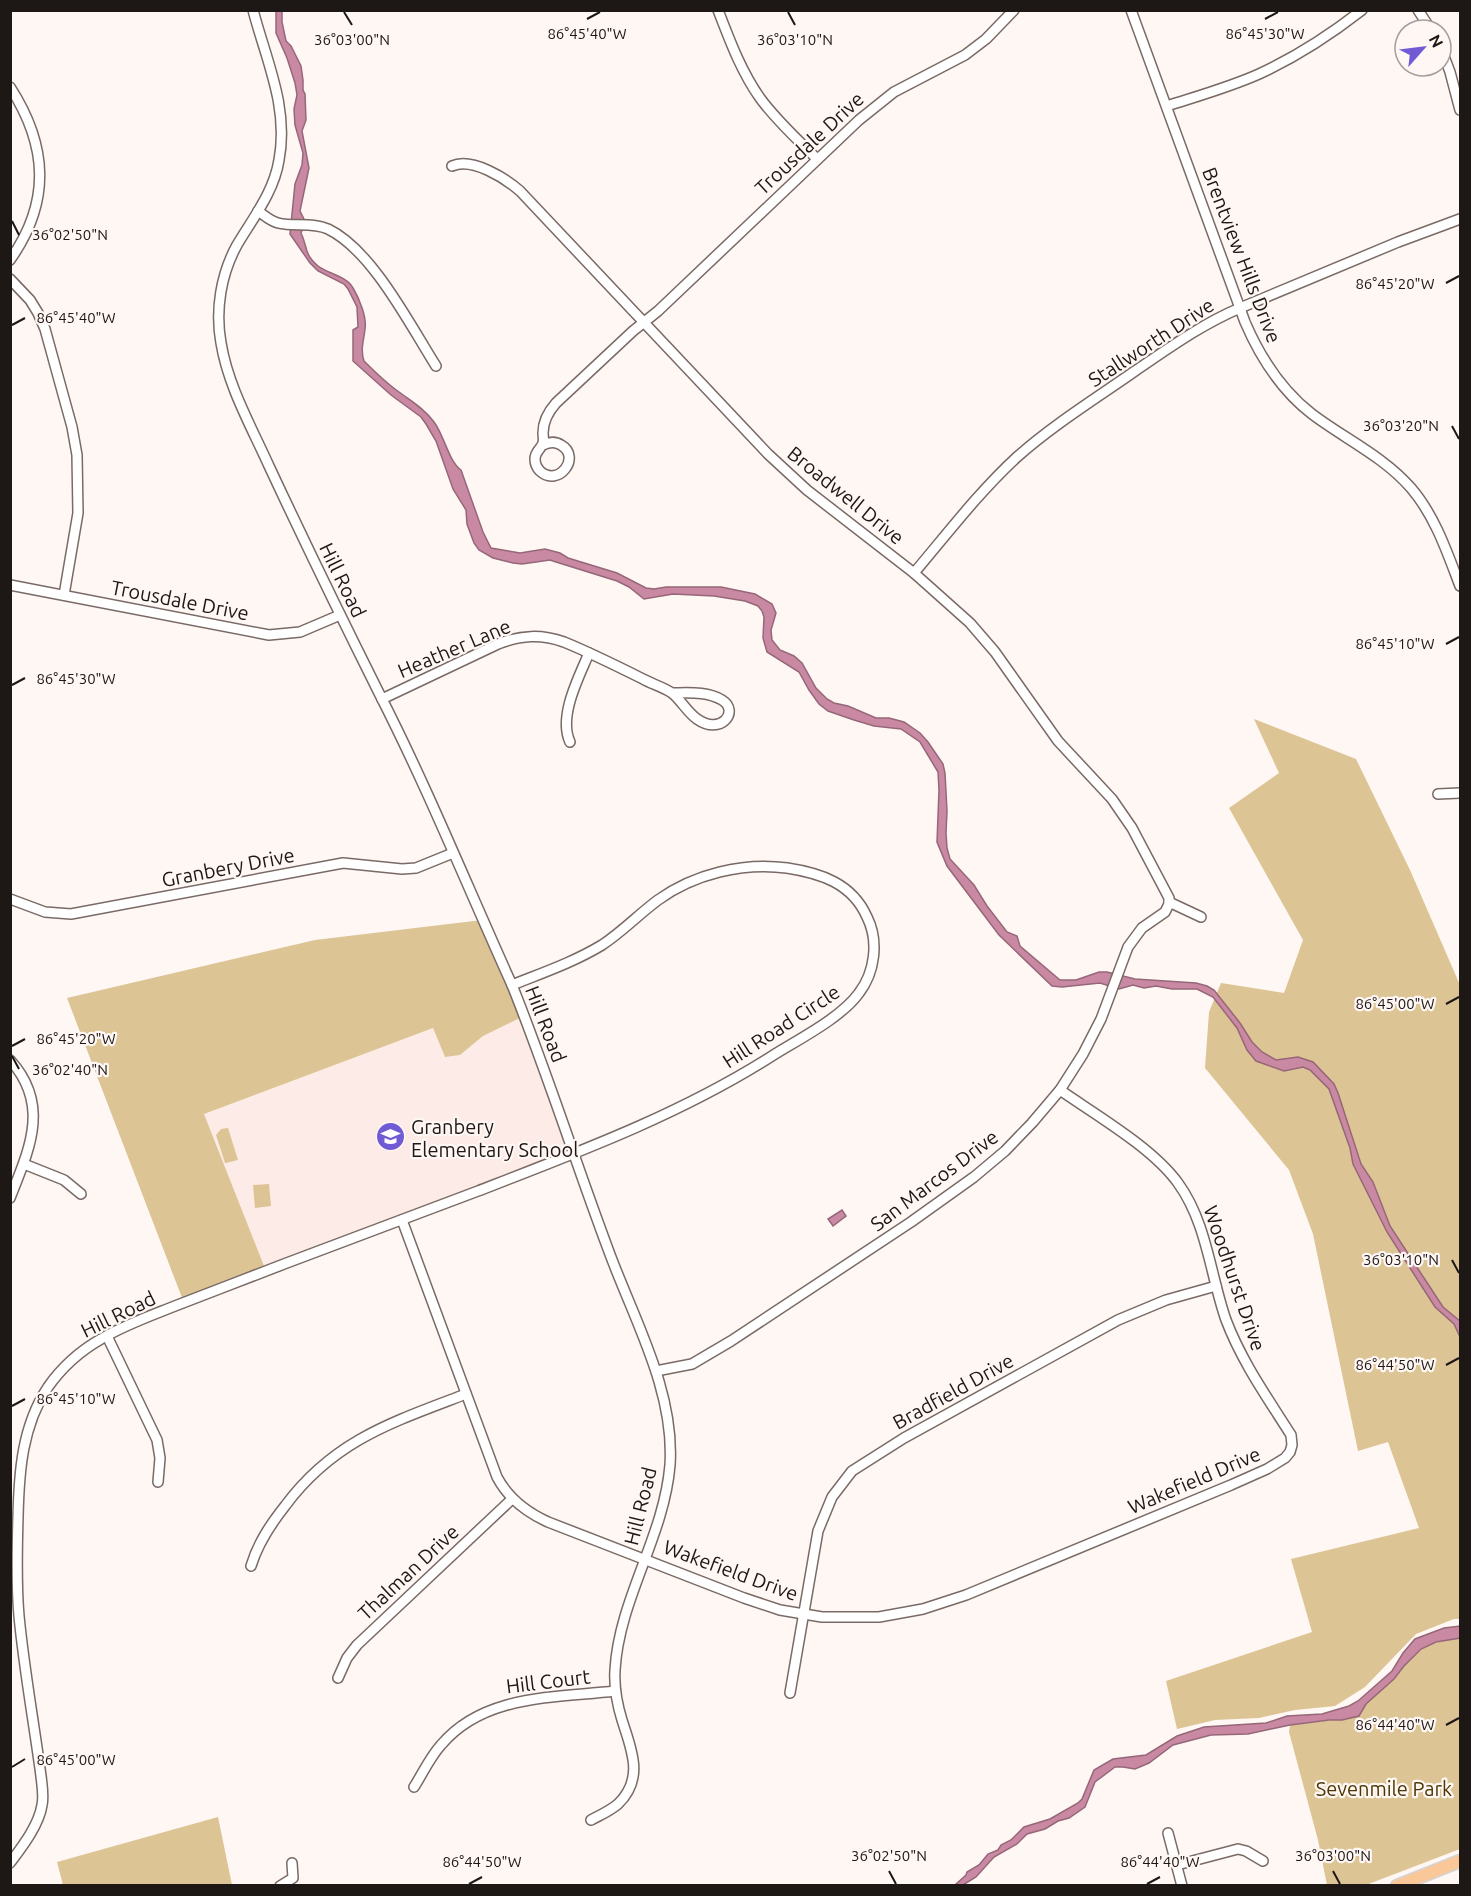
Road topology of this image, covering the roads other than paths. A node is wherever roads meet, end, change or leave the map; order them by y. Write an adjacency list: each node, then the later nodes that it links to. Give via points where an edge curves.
1 (253, 10): 12 (street, Hill Road, via 277,90 282,127 278,166)
2 (718, 10): 10 (street, via 751,85)
3 (1014, 10): 10 (street, Trousdale Drive, via 965,55 877,104)
4 (1131, 10): 8 (street, Brentview Hills Drive)
5 (1362, 10): 8 (street, via 1284,62)
6 (1452, 78): 9 (street)
7 (10, 87): 14 (street, via 32,127 40,176 29,228)
8 (1167, 106): 16 (street, Brentview Hills Drive)
9 (1461, 110)
10 (817, 159): 17 (street, Trousdale Drive)
11 (452, 166): 17 (street, Broadwell Drive, via 473,165 511,183)
12 (258, 211): 18 (street, via 274,222 327,229 348,243 382,283); 26 (street, Hill Road, via 234,252 224,279 220,297 221,346 239,400)
13 (1461, 219): 16 (street, Stallworth Drive)
14 (10, 260)
15 (10, 279): 25 (street, via 30,300 45,329 77,455 78,513)
16 (1240, 308): 21 (street, Brentview Hills Drive, via 1256,347 1280,383 1310,412 1377,457 1403,480 1430,516); 22 (street, Stallworth Drive, via 1184,338 1029,447 978,497)
17 (644, 322): 19 (street, Trousdale Drive, via 553,406 545,422); 22 (street, Broadwell Drive, via 782,467)
18 (436, 366)
19 (543, 445)
20 (1461, 555): 21 (street)
21 (1450, 559): 24 (street, Brentview Hills Drive)
22 (914, 573): 35 (street, Broadwell Drive, via 970,623 1053,736 1112,799 1145,851)
23 (10, 585): 25 (street, Trousdale Drive)
24 (1461, 586)
25 (64, 595): 26 (street, Trousdale Drive, via 269,635 300,632)
26 (340, 615): 29 (street, Hill Road)
27 (590, 653): 28 (street, Heather Lane); 29 (street, Heather Lane, via 559,640 516,638); 30 (street, via 566,717)
28 (672, 693): 28 (street, Heather Lane, via 706,724 720,724 728,716 726,703 715,697)
29 (382, 699): 33 (street, Hill Road)
30 (570, 742)
31 (1438, 794): 32 (street)
32 (1461, 794)
33 (453, 854): 34 (street, Granbery Drive, via 413,868 343,863 83,913 54,914); 37 (street, Hill Road)
34 (10, 899)
35 (1170, 903): 36 (street); 39 (street, San Marcos Drive, via 1165,912 1134,937 1092,1037)
36 (1201, 917)
37 (512, 985): 40 (street, Hill Road); 40 (street, Hill Road Circle, via 596,948 677,888 730,870 774,867 828,878 854,897 871,927 874,950 868,978 842,1011 719,1087)
38 (10, 1060): 41 (street, via 23,1076 34,1110 33,1136)
39 (1060, 1090): 45 (street, Woodhurst Drive, via 1146,1151 1173,1177 1200,1228); 47 (street, San Marcos Drive, via 995,1161 911,1222 710,1354 688,1365)
40 (574, 1155): 44 (street, Hill Road); 47 (street, Hill Road)
41 (24, 1164): 42 (street, via 63,1180); 43 (street)
42 (81, 1194)
43 (10, 1198)
44 (402, 1220): 46 (street, Hill Road); 48 (street, Wakefield Drive)
45 (1216, 1286): 49 (street, Woodhurst Drive, via 1242,1357 1291,1435); 55 (street, Bradfield Drive, via 1125,1316 858,1466 832,1497 821,1521)
46 (107, 1335): 50 (street, via 155,1436 160,1458); 54 (street, Hill Road, via 83,1350 59,1373 30,1424 19,1491)
47 (656, 1371): 52 (street, Hill Road, via 667,1418 670,1465 663,1503)
48 (466, 1394): 51 (street, Wakefield Drive, via 497,1477); 53 (street, via 371,1432 324,1463 278,1515 260,1542)
49 (1290, 1452): 55 (street, Wakefield Drive, via 1274,1465 1231,1485 944,1603 879,1617)
50 (158, 1482)
51 (512, 1499): 52 (street, Wakefield Drive, via 541,1519); 56 (street, Thalman Drive, via 357,1645)
52 (645, 1559): 55 (street, Wakefield Drive, via 744,1598); 57 (street, Hill Court, via 618,1637)
53 (251, 1566)
54 (14, 1598): 64 (street, Hill Road, via 43,1799 34,1825)
55 (804, 1615): 58 (street, Bradfield Drive)
56 (338, 1678)
57 (615, 1691): 59 (street, Hill Court, via 519,1702 480,1714 439,1747); 60 (street, Hill Court, via 633,1752 633,1775 620,1802)
58 (789, 1693)
59 (414, 1787)
60 (591, 1820)
61 (1168, 1833): 66 (street)
62 (1461, 1861): 67 (main road)
63 (1263, 1862): 66 (street, via 1238,1849)
64 (10, 1863)
65 (292, 1863): 68 (street, via 293,1878)
66 (1177, 1865): 69 (street)
67 (1402, 1885)
68 (280, 1886)
69 (1182, 1886)

